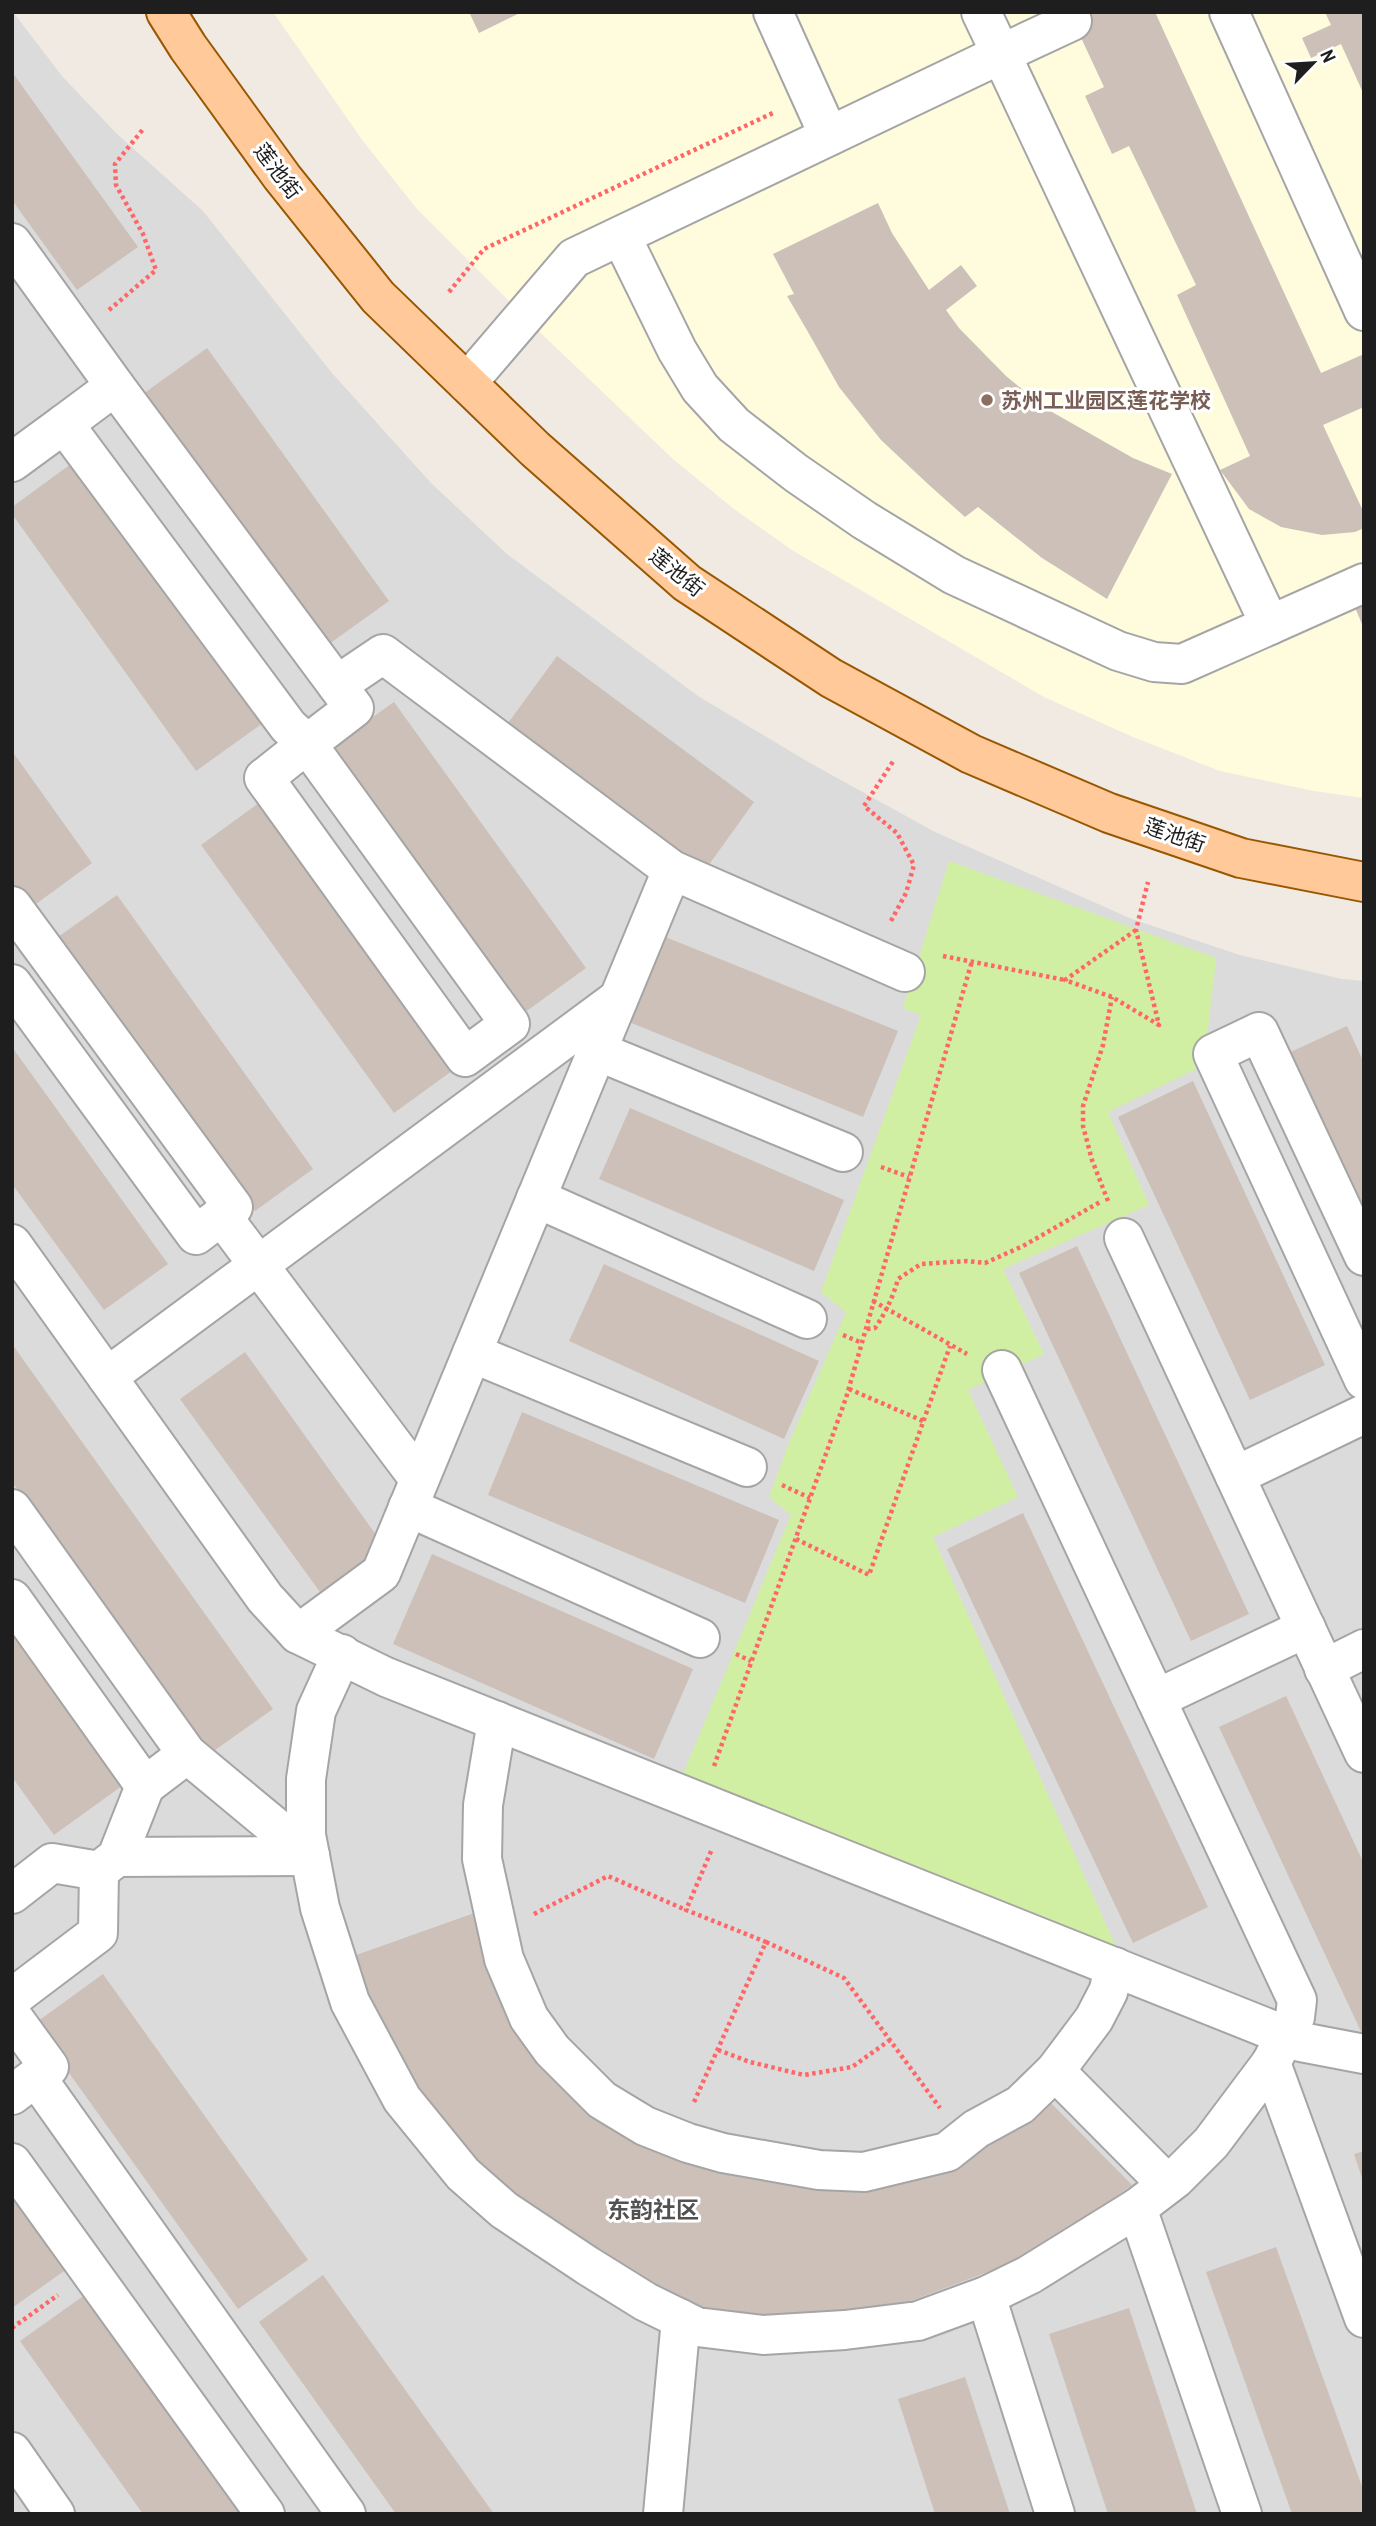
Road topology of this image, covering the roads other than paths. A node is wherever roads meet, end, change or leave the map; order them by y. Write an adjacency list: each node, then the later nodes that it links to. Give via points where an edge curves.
1 (166, 12): 11 (main road, 莲池街, via 282,177 378,297)
2 (773, 12): 7 (street)
3 (981, 12): 6 (street)
4 (1229, 12): 10 (street)
5 (1072, 21): 6 (street)
6 (1001, 54): 7 (street); 16 (street)
7 (829, 136): 8 (street)
8 (621, 236): 11 (street, via 574,258); 16 (street, via 677,350 700,388 734,425 864,520 954,575 1118,651 1154,662 1182,664)
9 (17, 259): 12 (street)
10 (1364, 311)
11 (467, 383): 20 (main road, 莲池街, via 687,583 831,678 971,754 1109,813 1241,858)
12 (115, 386): 13 (street); 17 (street)
13 (65, 424): 14 (street); 18 (street, via 288,726)
14 (12, 462)
15 (1364, 583): 16 (street)
16 (1270, 625)
17 (337, 685): 18 (street, via 354,708); 19 (street, via 383,654)
18 (307, 744): 25 (street, via 510,1024); 25 (street, via 264,778 465,1057)
19 (672, 870): 22 (street); 24 (street)
20 (1364, 883)
21 (18, 926): 30 (street, via 233,1207)
22 (905, 972)
23 (12, 984): 30 (street, via 196,1235)
24 (618, 999): 26 (street); 27 (street)
25 (487, 1041): 27 (street)
26 (597, 1051): 28 (street); 29 (street)
27 (513, 1077): 34 (street)
28 (843, 1152)
29 (536, 1198): 35 (street); 36 (street)
30 (221, 1215): 34 (street)
31 (1124, 1238): 42 (street)
32 (12, 1244): 38 (street)
33 (1364, 1256): 39 (street, via 1259,1032 1213,1054)
34 (258, 1264): 38 (street); 43 (street)
35 (807, 1319)
36 (472, 1353): 41 (street); 43 (street)
37 (1002, 1370): 52 (street)
38 (107, 1377): 47 (street, via 265,1598)
39 (1364, 1380)
40 (1364, 1414): 42 (street)
41 (747, 1467)
42 (1235, 1476): 46 (street)
43 (414, 1493): 47 (street, via 381,1573); 48 (street)
44 (12, 1509): 55 (street)
45 (12, 1599): 56 (street)
46 (1306, 1628): 51 (street); 52 (street)
47 (298, 1634): 50 (street)
48 (700, 1638)
49 (1364, 1649): 51 (street)
50 (342, 1654): 53 (street); 57 (street, via 316,1711 306,1779)
51 (1324, 1669): 54 (street)
52 (1156, 1699): 63 (street, via 1297,2000 1296,2017)
53 (497, 1721): 60 (street); 65 (street, via 483,1804 482,1859 504,1959 529,2018 552,2050 602,2100 645,2126 723,2153 776,2164 864,2172 947,2152 976,2129 1020,2105)
54 (1364, 1753)
55 (187, 1754): 56 (street); 57 (street)
56 (145, 1786): 58 (street)
57 (310, 1857): 58 (street); 72 (street, via 320,1908 350,2002 402,2099 463,2174 504,2210 646,2302)
58 (108, 1864): 59 (street, via 52,1863); 61 (street, via 98,1933)
59 (12, 1894)
60 (1115, 1967): 63 (street); 65 (street, via 1094,2019)
61 (12, 1998)
62 (12, 2015): 66 (street, via 50,2067)
63 (1279, 2050): 64 (street, via 1301,2042); 68 (street, via 1211,2143); 71 (street)
64 (1364, 2054)
65 (1055, 2071): 68 (street)
66 (24, 2086): 76 (street)
67 (12, 2163): 75 (street)
68 (1167, 2184): 69 (street)
69 (1137, 2208): 70 (street, via 1029,2275); 79 (street)
70 (986, 2296): 72 (street, via 918,2321 845,2330 762,2334 697,2327); 78 (street)
71 (1364, 2318)
72 (681, 2319): 77 (street)
73 (12, 2452): 74 (street)
74 (55, 2514)
75 (265, 2514)
76 (346, 2514)
77 (663, 2514)
78 (1055, 2514)
79 (1242, 2514)

